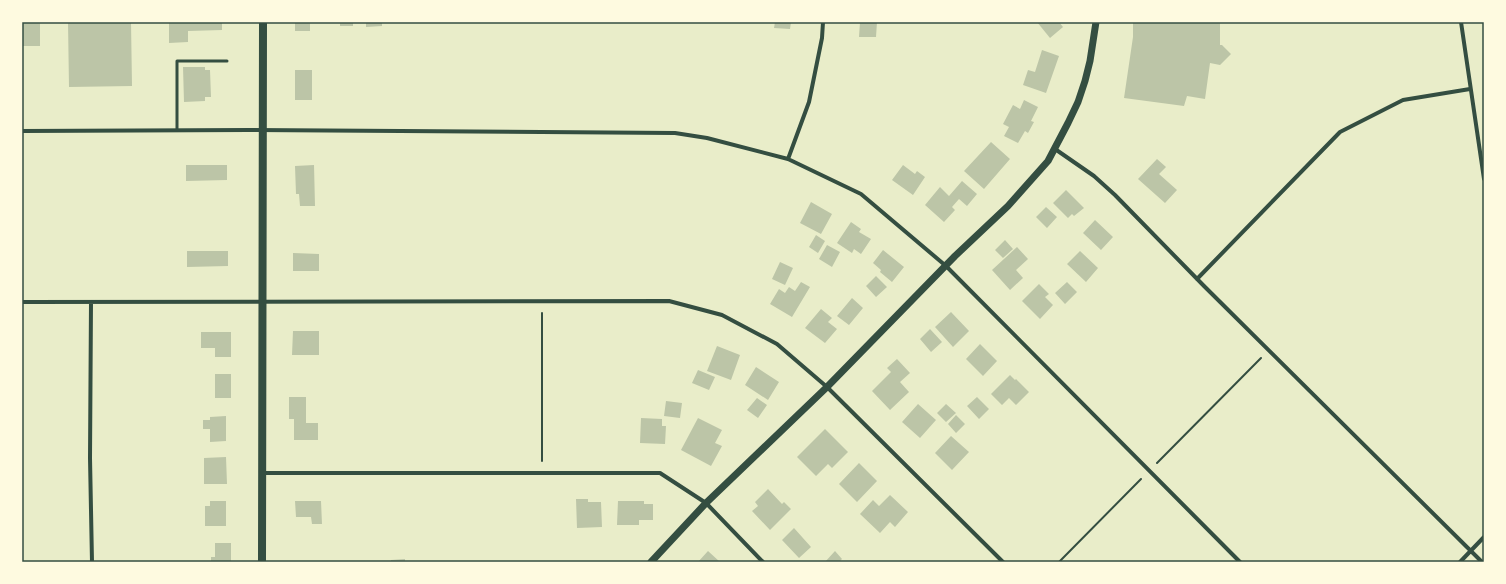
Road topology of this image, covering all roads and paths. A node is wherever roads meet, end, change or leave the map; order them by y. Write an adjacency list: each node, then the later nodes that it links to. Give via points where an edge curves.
1 (263, 22): 8 (main road)
2 (823, 22): 11 (street, via 809,102)
3 (1096, 22): 10 (street, via 1085,81)
4 (1461, 22): 6 (street)
5 (227, 62): 7 (lane, via 177,62)
6 (1470, 89): 12 (street); 14 (street, via 1404,100 1340,132)
7 (177, 130): 8 (street); 9 (street)
8 (263, 130): 11 (street, via 675,133 708,138); 17 (main road)
9 (22, 131)
10 (1056, 149): 13 (street, via 1008,206); 14 (street, via 1094,176 1115,195)
11 (788, 159): 13 (street, via 861,194)
12 (1484, 179)
13 (946, 266): 20 (street); 34 (street)
14 (1197, 279): 27 (street)
15 (22, 302): 16 (street)
16 (91, 302): 17 (street); 28 (street)
17 (261, 302): 20 (street, via 669,301 722,315 777,344); 23 (main road)
18 (542, 313): 21 (path)
19 (1261, 358): 22 (path)
20 (827, 386): 25 (street); 32 (street)
21 (542, 461)
22 (1157, 463)
23 (262, 473): 25 (street, via 660,473); 29 (main road)
24 (1141, 479): 33 (path)
25 (706, 503): 30 (street); 31 (street)
26 (1484, 537): 27 (street)
27 (1471, 550): 35 (street); 36 (street)
28 (92, 562)
29 (262, 562)
30 (651, 562)
31 (763, 562)
32 (1003, 562)
33 (1059, 562)
34 (1240, 562)
35 (1460, 562)
36 (1482, 562)

